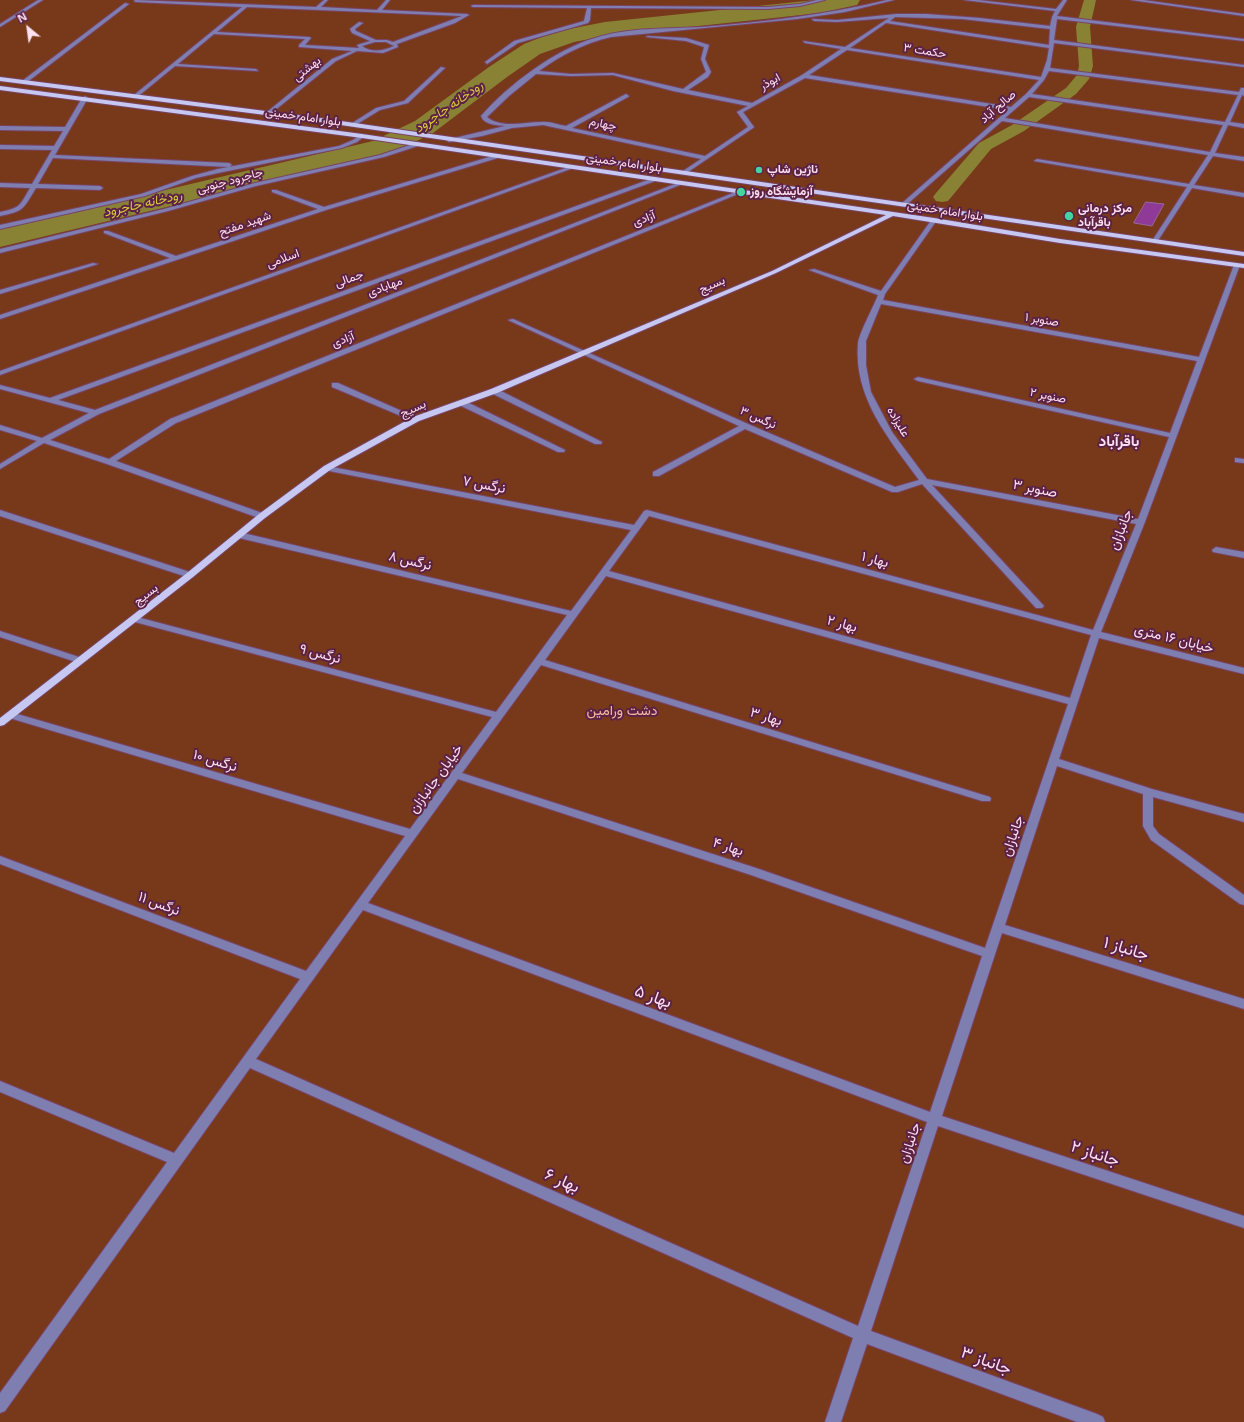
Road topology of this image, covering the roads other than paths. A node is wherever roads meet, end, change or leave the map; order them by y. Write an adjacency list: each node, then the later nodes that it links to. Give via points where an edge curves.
1 (41, 0): 34 (street)
2 (241, 0): 17 (street)
3 (326, 0): 24 (street)
4 (388, 0): 26 (street)
5 (474, 0): 19 (street)
6 (530, 0): 20 (street)
7 (611, 0): 22 (street)
8 (708, 0): 23 (street)
9 (823, 0): 23 (street, via 800,5)
10 (892, 0): 31 (street)
11 (966, 0): 25 (street)
12 (1065, 0): 25 (street, صالح آباد)
13 (1133, 0): 28 (street)
14 (136, 1): 15 (street)
15 (153, 1): 17 (street)
16 (127, 4): 55 (street)
17 (235, 6): 18 (street)
18 (246, 6): 24 (street); 36 (street)
19 (473, 6): 20 (street); 27 (street)
20 (526, 6): 21 (street)
21 (589, 7): 22 (street); 45 (street, via 586,22 516,42)
22 (610, 7): 23 (street)
23 (709, 8)
24 (317, 9): 26 (street)
25 (1056, 10): 30 (street, صالح آباد)
26 (378, 12): 27 (street)
27 (467, 15): 41 (street)
28 (1244, 15)
29 (893, 17): 31 (street, via 835,22); 33 (street, ابوذر); 35 (street, via 953,16)
30 (1054, 17): 35 (street, صالح آباد); 38 (street)
31 (800, 18): 37 (street)
32 (361, 22): 39 (street, via 352,30)
33 (886, 22): 42 (street); 43 (street, ابوذر)
34 (0, 26)
35 (1053, 28): 42 (street, صالح آباد)
36 (214, 33): 44 (street, via 309,38 301,46); 46 (street)
37 (622, 34): 51 (street, via 583,44); 58 (street, via 688,40 707,46 703,60 709,72)
38 (1244, 40)
39 (375, 41): 41 (street); 44 (street, via 359,46)
40 (805, 42): 43 (street, حکمت ۳)
41 (395, 43): 44 (street, via 396,47 390,50)
42 (1051, 44): 47 (street, via 1078,45); 49 (street, صالح آباد)
43 (846, 48): 52 (street, ابوذر); 54 (street, حکمت ۳)
44 (363, 50): 66 (street, بهشتی, via 334,60)
45 (487, 63)
46 (175, 65): 50 (street); 61 (street)
47 (1244, 66)
48 (443, 68): 69 (street, via 406,102 378,109)
49 (1048, 69): 54 (street, صالح آباد); 60 (street)
50 (256, 70)
51 (534, 72): 58 (street, via 624,76); 70 (street, via 516,85 484,116 488,121)
52 (804, 76): 64 (street, ابوذر); 65 (street)
53 (0, 79): 55 (main road, بلوار امام خمینی)
54 (1042, 79): 59 (street, صالح آباد)
55 (24, 82): 61 (main road, بلوار امام خمینی)
56 (1244, 87): 60 (street)
57 (0, 88): 63 (main road, بلوار امام خمینی)
58 (684, 91): 64 (street)
59 (1028, 94): 65 (street, صالح آباد); 68 (street)
60 (1242, 94): 68 (street)
61 (136, 96): 66 (main road, بلوار امام خمینی)
62 (626, 96): 73 (street)
63 (85, 98): 74 (street); 75 (main road, بلوار امام خمینی)
64 (752, 105): 83 (street, ابوذر, via 740,112 751,127)
65 (1011, 109): 67 (street, صالح آباد)
66 (269, 113): 69 (main road, بلوار امام خمینی)
67 (999, 119): 80 (street); 98 (street, صالح آباد)
68 (1225, 124): 71 (street); 80 (street)
69 (352, 125): 76 (main road, بلوار امام خمینی)
70 (512, 126): 73 (street, چهارم, via 543,123); 76 (street, چهارم)
71 (1244, 126)
72 (0, 128): 74 (street)
73 (567, 128): 83 (street, چهارم)
74 (66, 129): 79 (street)
75 (362, 136): 77 (main road, بلوار امام خمینی); 86 (street, via 340,147)
76 (449, 140): 88 (main road, بلوار امام خمینی)
77 (419, 144): 82 (main road, بلوار امام خمینی); 106 (street, جاجرود جنوبی, via 382,156 255,185)
78 (0, 147): 79 (street)
79 (55, 148): 81 (street)
80 (1212, 153): 84 (street); 93 (street)
81 (51, 156): 86 (street); 92 (street)
82 (499, 156): 87 (main road, بلوار امام خمینی); 99 (street, شهید مفتح)
83 (706, 158): 88 (street, ابوذر)
84 (1244, 159)
85 (1037, 161): 93 (street)
86 (244, 166): 103 (street, via 194,177 143,195)
87 (573, 167): 89 (main road, بلوار امام خمینی); 118 (street, اسلامی)
88 (686, 172): 98 (main road, بلوار امام خمینی)
89 (656, 179): 90 (main road, بلوار امام خمینی); 123 (street, جمالی)
90 (682, 183): 96 (main road, بلوار امام خمینی); 125 (street, مهابادی)
91 (0, 185): 92 (street)
92 (34, 185): 94 (street); 100 (street, via 21,208)
93 (1191, 186): 97 (street); 105 (street)
94 (100, 188)
95 (274, 191): 99 (street)
96 (740, 192): 101 (main road, بلوار امام خمینی); 133 (street, آزادی, via 173,421)
97 (1244, 195)
98 (904, 205): 105 (main road, بلوار امام خمینی)
99 (324, 209): 108 (street, شهید مفتح)
100 (0, 214)
101 (892, 214): 102 (main road, بلوار امام خمینی); 116 (main road, بسیج, via 774,272)
102 (934, 220): 110 (main road, بلوار امام خمینی, via 1060,241); 113 (street, علیزاده)
103 (0, 228)
104 (106, 232): 108 (street)
105 (1155, 241): 107 (main road, بلوار امام خمینی)
106 (0, 251)
107 (1244, 254)
108 (177, 259): 114 (street, شهید مفتح)
109 (94, 264): 112 (street)
110 (1240, 266): 117 (street, جانبازان)
111 (812, 270): 113 (street, صنوبر ۱)
112 (0, 292)
113 (880, 298): 117 (street, صنوبر ۱); 137 (street, علیزاده, via 862,341 862,365 867,392 888,432)
114 (1, 316)
115 (511, 320): 116 (street, نرگس ۳)
116 (584, 353): 122 (main road, بسیج); 127 (street, نرگس ۳)
117 (1202, 360): 129 (street, جانبازان)
118 (0, 373)
119 (918, 379): 129 (street, صنوبر ۲)
120 (335, 385): 126 (street)
121 (0, 387): 123 (street)
122 (494, 391): 124 (main road, بسیج); 131 (street)
123 (50, 400): 125 (street)
124 (462, 403): 126 (main road, بسیج); 132 (street)
125 (96, 412): 130 (street)
126 (416, 420): 135 (main road, بسیج)
127 (745, 426): 136 (street); 137 (street, نرگس ۳, via 895,490)
128 (0, 427): 130 (street)
129 (1173, 436): 141 (street, جانبازان)
130 (44, 440): 133 (street); 134 (street)
131 (598, 442)
132 (561, 450)
133 (110, 462): 140 (street)
134 (0, 467)
135 (327, 468): 140 (main road, بسیج); 142 (street, نرگس ۷)
136 (656, 474)
137 (924, 480): 141 (street, صنوبر ۳); 148 (street, علیزاده)
138 (0, 513): 147 (street)
139 (647, 513): 142 (street, خیابان جانبازان); 152 (street, بهار ۱)
140 (262, 516): 143 (main road, بسیج)
141 (1141, 522): 152 (street, جانبازان)
142 (636, 528): 146 (street, خیابان جانبازان)
143 (239, 535): 147 (main road, بسیج); 149 (street, نرگس ۸)
144 (1216, 550): 145 (street)
145 (1244, 555)
146 (604, 572): 149 (street, خیابان جانبازان); 156 (street, بهار ۲)
147 (190, 575): 150 (main road, بسیج)
148 (1039, 606)
149 (574, 614): 154 (street, خیابان جانبازان)
150 (134, 619): 153 (main road, بسیج); 158 (street, نرگس ۹)
151 (0, 634): 153 (street)
152 (1096, 634): 155 (street, خیابان ۱۶ متری); 156 (street, جانبازان)
153 (79, 660): 157 (main road, بسیج)
154 (539, 661): 158 (street, خیابان جانبازان); 163 (street, بهار ۳)
155 (1244, 672)
156 (1073, 702): 160 (street, جانبازان)
157 (10, 715): 159 (main road, بسیج); 165 (street, نرگس ۱۰)
158 (499, 716): 161 (street, خیابان جانبازان)
159 (0, 723)
160 (1054, 761): 162 (street); 169 (street, جانبازان)
161 (456, 775): 165 (street, خیابان جانبازان); 170 (street, بهار ۴, via 755,872)
162 (1148, 792): 164 (street); 167 (street, via 1148,826 1155,836)
163 (986, 799)
164 (1244, 818)
165 (413, 834): 168 (street, خیابان جانبازان)
166 (0, 860): 171 (street, نرگس ۱۱)
167 (1244, 901)
168 (361, 905): 171 (street, خیابان جانبازان); 175 (street, بهار ۵)
169 (998, 927): 170 (street, جانبازان); 172 (street, جانباز ۱)
170 (989, 954): 175 (street, جانبازان)
171 (308, 976): 173 (street, خیابان جانبازان)
172 (1244, 1004)
173 (248, 1061): 176 (street, خیابان جانبازان); 178 (street, بهار ۶)
174 (0, 1086): 176 (street)
175 (934, 1120): 177 (street, جانباز ۲); 178 (street, جانبازان)
176 (177, 1160): 179 (street, خیابان جانبازان)
177 (1244, 1222)
178 (862, 1335): 180 (street, جانبازان); 181 (street, جانباز ۳)
179 (0, 1406)
180 (832, 1422)
181 (1097, 1422)

